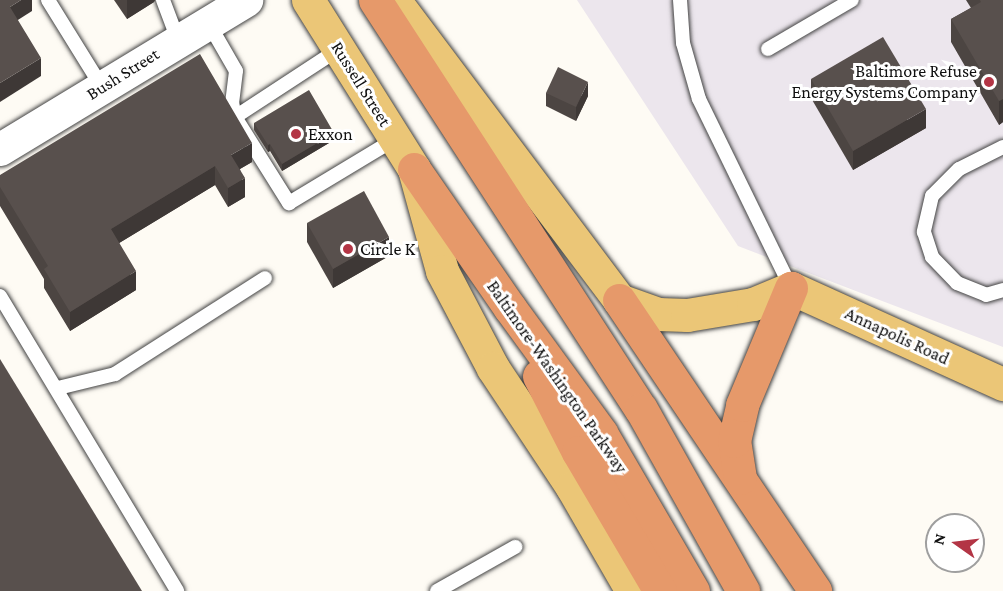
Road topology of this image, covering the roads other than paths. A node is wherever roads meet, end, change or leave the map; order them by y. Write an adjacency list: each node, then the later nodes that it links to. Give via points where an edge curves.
1 (48, 0): 14 (lane)
2 (163, 0): 11 (lane)
3 (246, 0): 10 (street, Bush Street)
4 (308, 0): 12 (main road, Russell Street)
5 (375, 0): 35 (highway, via 641,409)
6 (394, 0): 24 (main road)
7 (680, 0): 21 (lane, via 683,42 699,99)
8 (852, 0): 9 (lane)
9 (832, 5): 13 (lane)
10 (209, 24): 11 (street, Bush Street); 15 (lane, via 236,71 232,102)
11 (178, 40): 14 (street, Bush Street)
12 (339, 48): 15 (lane); 16 (main road, Russell Street)
13 (768, 49)
14 (102, 87): 18 (street, Bush Street)
15 (236, 117): 16 (lane, via 289,203)
16 (395, 139): 19 (main road, Russell Street)
17 (1003, 147): 22 (lane, via 959,169 932,196 924,232 932,257 957,283 986,295)
18 (0, 149)
19 (414, 169): 25 (highway, Baltimore-Washington Parkway); 32 (main road, Russell Street, via 442,271 493,368 572,487)
20 (265, 278): 27 (lane, via 115,374)
21 (791, 288): 24 (main road, via 753,304 687,315 658,314); 26 (main road, Annapolis Road); 28 (highway, via 742,405 734,441)
22 (1003, 290)
23 (0, 296): 27 (lane)
24 (619, 300): 28 (highway)
25 (510, 308): 33 (highway, via 536,371 578,452); 34 (highway, Baltimore-Washington Parkway, via 601,433)
26 (1003, 384)
27 (58, 388): 30 (lane)
28 (740, 480): 36 (highway)
29 (515, 547): 31 (lane)
30 (177, 591)
31 (437, 591)
32 (632, 591)
33 (660, 591)
34 (693, 591)
35 (743, 591)
36 (815, 591)

